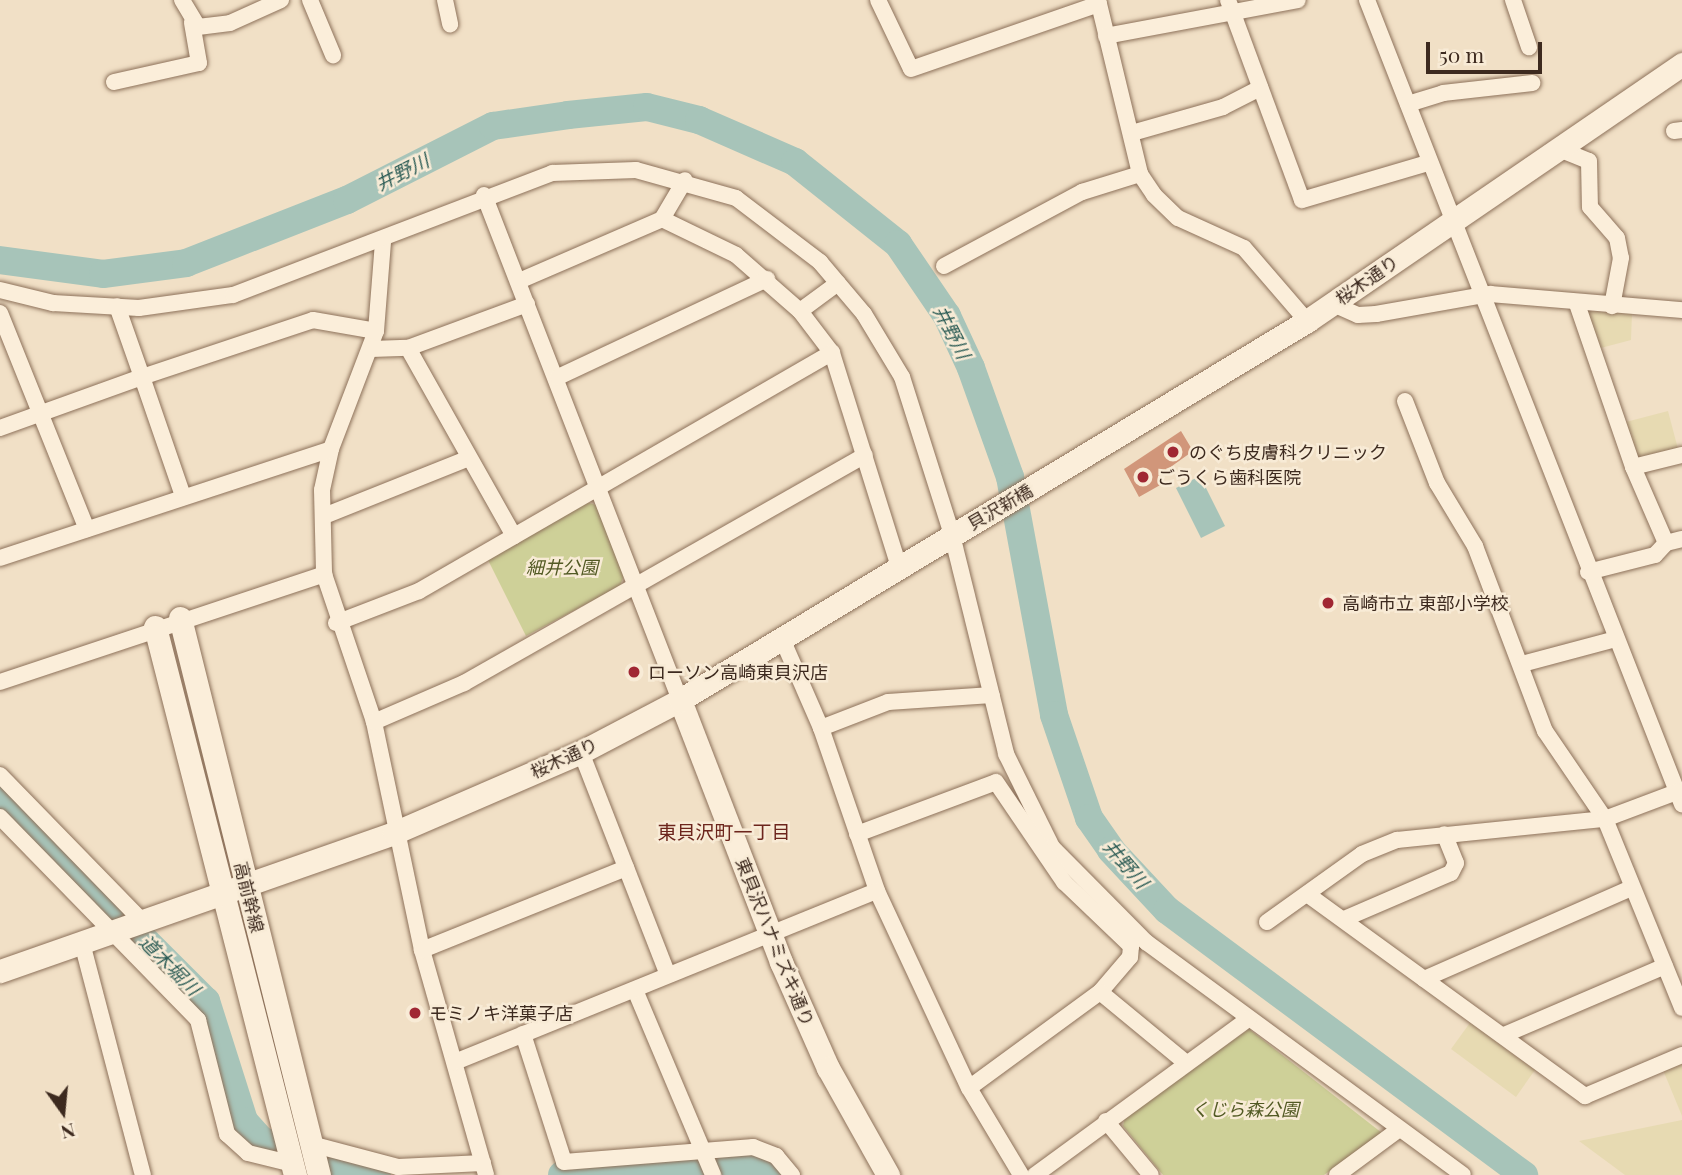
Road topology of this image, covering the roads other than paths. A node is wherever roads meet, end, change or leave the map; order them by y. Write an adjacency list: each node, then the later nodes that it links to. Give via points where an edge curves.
1 (182, 0): 11 (street)
2 (281, 0): 11 (street, via 230,23)
3 (310, 0): 15 (street)
4 (445, 0): 12 (street)
5 (878, 0): 9 (street, via 911,69)
6 (1298, 0): 10 (street)
7 (1367, 0): 20 (street)
8 (1513, 0): 14 (street)
9 (1099, 2): 13 (street)
10 (1230, 8): 13 (street); 19 (street)
11 (192, 23): 17 (street, via 199,64)
12 (450, 24)
13 (1106, 36): 21 (street)
14 (1529, 47)
15 (333, 55)
16 (1682, 64): 22 (street, 桜木通り)
17 (114, 82)
18 (1532, 83): 20 (street, via 1443,93)
19 (1260, 88): 21 (street, via 1223,107); 23 (street, via 1302,200)
20 (1408, 104): 23 (street)
21 (1132, 133): 24 (street)
22 (1559, 149): 28 (street, 桜木通り); 40 (street, via 1588,161 1590,207 1617,238 1621,258)
23 (1428, 163): 28 (street)
24 (1140, 174): 30 (street, via 1082,192); 44 (street, via 1178,218 1244,248)
25 (685, 180): 26 (street, via 636,170 576,170); 27 (street); 33 (street, via 736,198 782,228)
26 (484, 195): 29 (street); 32 (street)
27 (662, 219): 31 (street, via 736,255); 32 (street)
28 (1449, 223): 35 (street); 37 (street, 桜木通り)
29 (383, 242): 39 (street, via 233,295); 45 (street)
30 (944, 266)
31 (766, 279): 42 (street); 50 (street)
32 (519, 281): 36 (street)
33 (838, 283): 42 (street); 64 (street, via 902,377)
34 (0, 290): 39 (street, via 53,303)
35 (1478, 296): 37 (street, via 1358,315); 38 (street); 69 (street)
36 (527, 304): 46 (street); 50 (street)
37 (1333, 304): 44 (street, 桜木通り)
38 (1577, 304): 40 (street); 58 (street)
39 (117, 306): 49 (street)
40 (1612, 306): 41 (street)
41 (1682, 310)
42 (800, 312): 48 (street)
43 (0, 313): 52 (street)
44 (1307, 321): 59 (street, 桜木通り)
45 (376, 331): 47 (street); 49 (street, via 313,320)
46 (408, 348): 47 (street); 57 (street)
47 (371, 349): 54 (street)
48 (832, 353): 56 (street); 60 (street)
49 (142, 377): 52 (street); 61 (street)
50 (558, 377): 60 (street)
51 (1405, 401): 77 (street, via 1437,483 1475,546)
52 (42, 413): 53 (street); 63 (street)
53 (0, 428)
54 (331, 449): 61 (street); 62 (street)
55 (1682, 455): 58 (street)
56 (865, 456): 68 (street); 71 (street)
57 (469, 458): 62 (street); 65 (street)
58 (1633, 467): 66 (street)
59 (1042, 483): 64 (street, 貝沢新橋)
60 (597, 486): 65 (street); 71 (street)
61 (183, 496): 63 (street)
62 (324, 516): 70 (street)
63 (87, 529): 67 (street)
64 (955, 533): 68 (street, 桜木通り); 79 (street)
65 (514, 536): 73 (street, via 419,591)
66 (1674, 541): 69 (street, via 1655,555)
67 (0, 558)
68 (900, 570): 76 (street, 桜木通り)
69 (1588, 572): 75 (street)
70 (324, 574): 72 (street); 73 (street)
71 (636, 585): 80 (street); 81 (street, via 464,683)
72 (180, 618): 74 (street); 94 (street, 高前幹線)
73 (336, 623): 81 (street)
74 (155, 627): 78 (street); 97 (street, 高前幹線)
75 (1616, 639): 77 (street); 85 (street)
76 (783, 641): 80 (street, 桜木通り); 82 (street)
77 (1522, 664): 89 (street, via 1545,730)
78 (0, 682)
79 (992, 695): 82 (street, via 888,702); 113 (street, via 1016,782 1052,847 1130,928)
80 (680, 700): 83 (street, 桜木通り); 103 (street, 東貝沢ハナミズキ通り)
81 (374, 722): 90 (street)
82 (821, 727): 91 (street)
83 (581, 752): 90 (street, 桜木通り); 93 (street)
84 (1682, 757): 85 (street)
85 (1666, 763): 87 (street)
86 (0, 775): 101 (street)
87 (1680, 798): 89 (street)
88 (0, 817): 102 (street)
89 (1605, 819): 92 (street); 95 (street)
90 (394, 833): 94 (street, 桜木通り); 105 (street)
91 (857, 834): 96 (street); 111 (street, via 996,782 1003,786 1041,854 1131,946 1130,957)
92 (1444, 834): 98 (street, via 1382,845); 99 (street, via 1456,863 1451,873)
93 (626, 868): 105 (street); 108 (street)
94 (245, 884): 97 (street, 桜木通り); 122 (street, 高前幹線)
95 (1631, 888): 106 (street); 109 (street)
96 (877, 891): 103 (street); 119 (street)
97 (222, 892): 101 (street, 桜木通り); 126 (street, 高前幹線)
98 (1307, 894): 99 (street); 100 (street)
99 (1344, 919): 109 (street)
100 (1267, 922)
101 (143, 923): 102 (street, 桜木通り)
102 (116, 934): 104 (street); 126 (street, via 198,1020 227,1134 248,1153)
103 (772, 937): 108 (street); 131 (street, 東貝沢ハナミズキ通り, via 828,1068)
104 (82, 943): 107 (street); 127 (street)
105 (422, 950): 117 (street)
106 (1665, 966): 112 (street); 115 (street)
107 (0, 971)
108 (668, 975): 110 (street)
109 (1424, 979): 115 (street)
110 (635, 990): 114 (street); 123 (street)
111 (1100, 992): 118 (street); 119 (street)
112 (1682, 1008)
113 (1248, 1019): 118 (street); 121 (street)
114 (523, 1034): 117 (street); 124 (street)
115 (1504, 1035): 116 (street, via 1586,1096)
116 (1682, 1055)
117 (455, 1062): 125 (street)
118 (1186, 1063): 120 (street)
119 (969, 1088): 132 (street)
120 (1106, 1121): 133 (street); 134 (street)
121 (1398, 1130): 135 (street); 136 (street)
122 (311, 1144): 125 (street, via 398,1167); 128 (street, 高前幹線)
123 (706, 1152): 124 (street); 129 (street); 130 (street, via 766,1149)
124 (567, 1168)
125 (485, 1169)
126 (294, 1170)
127 (144, 1175)
128 (319, 1175)
129 (713, 1175)
130 (792, 1175)
131 (888, 1175)
132 (1021, 1175)
133 (1035, 1175)
134 (1151, 1175)
135 (1337, 1175)
136 (1463, 1175)

